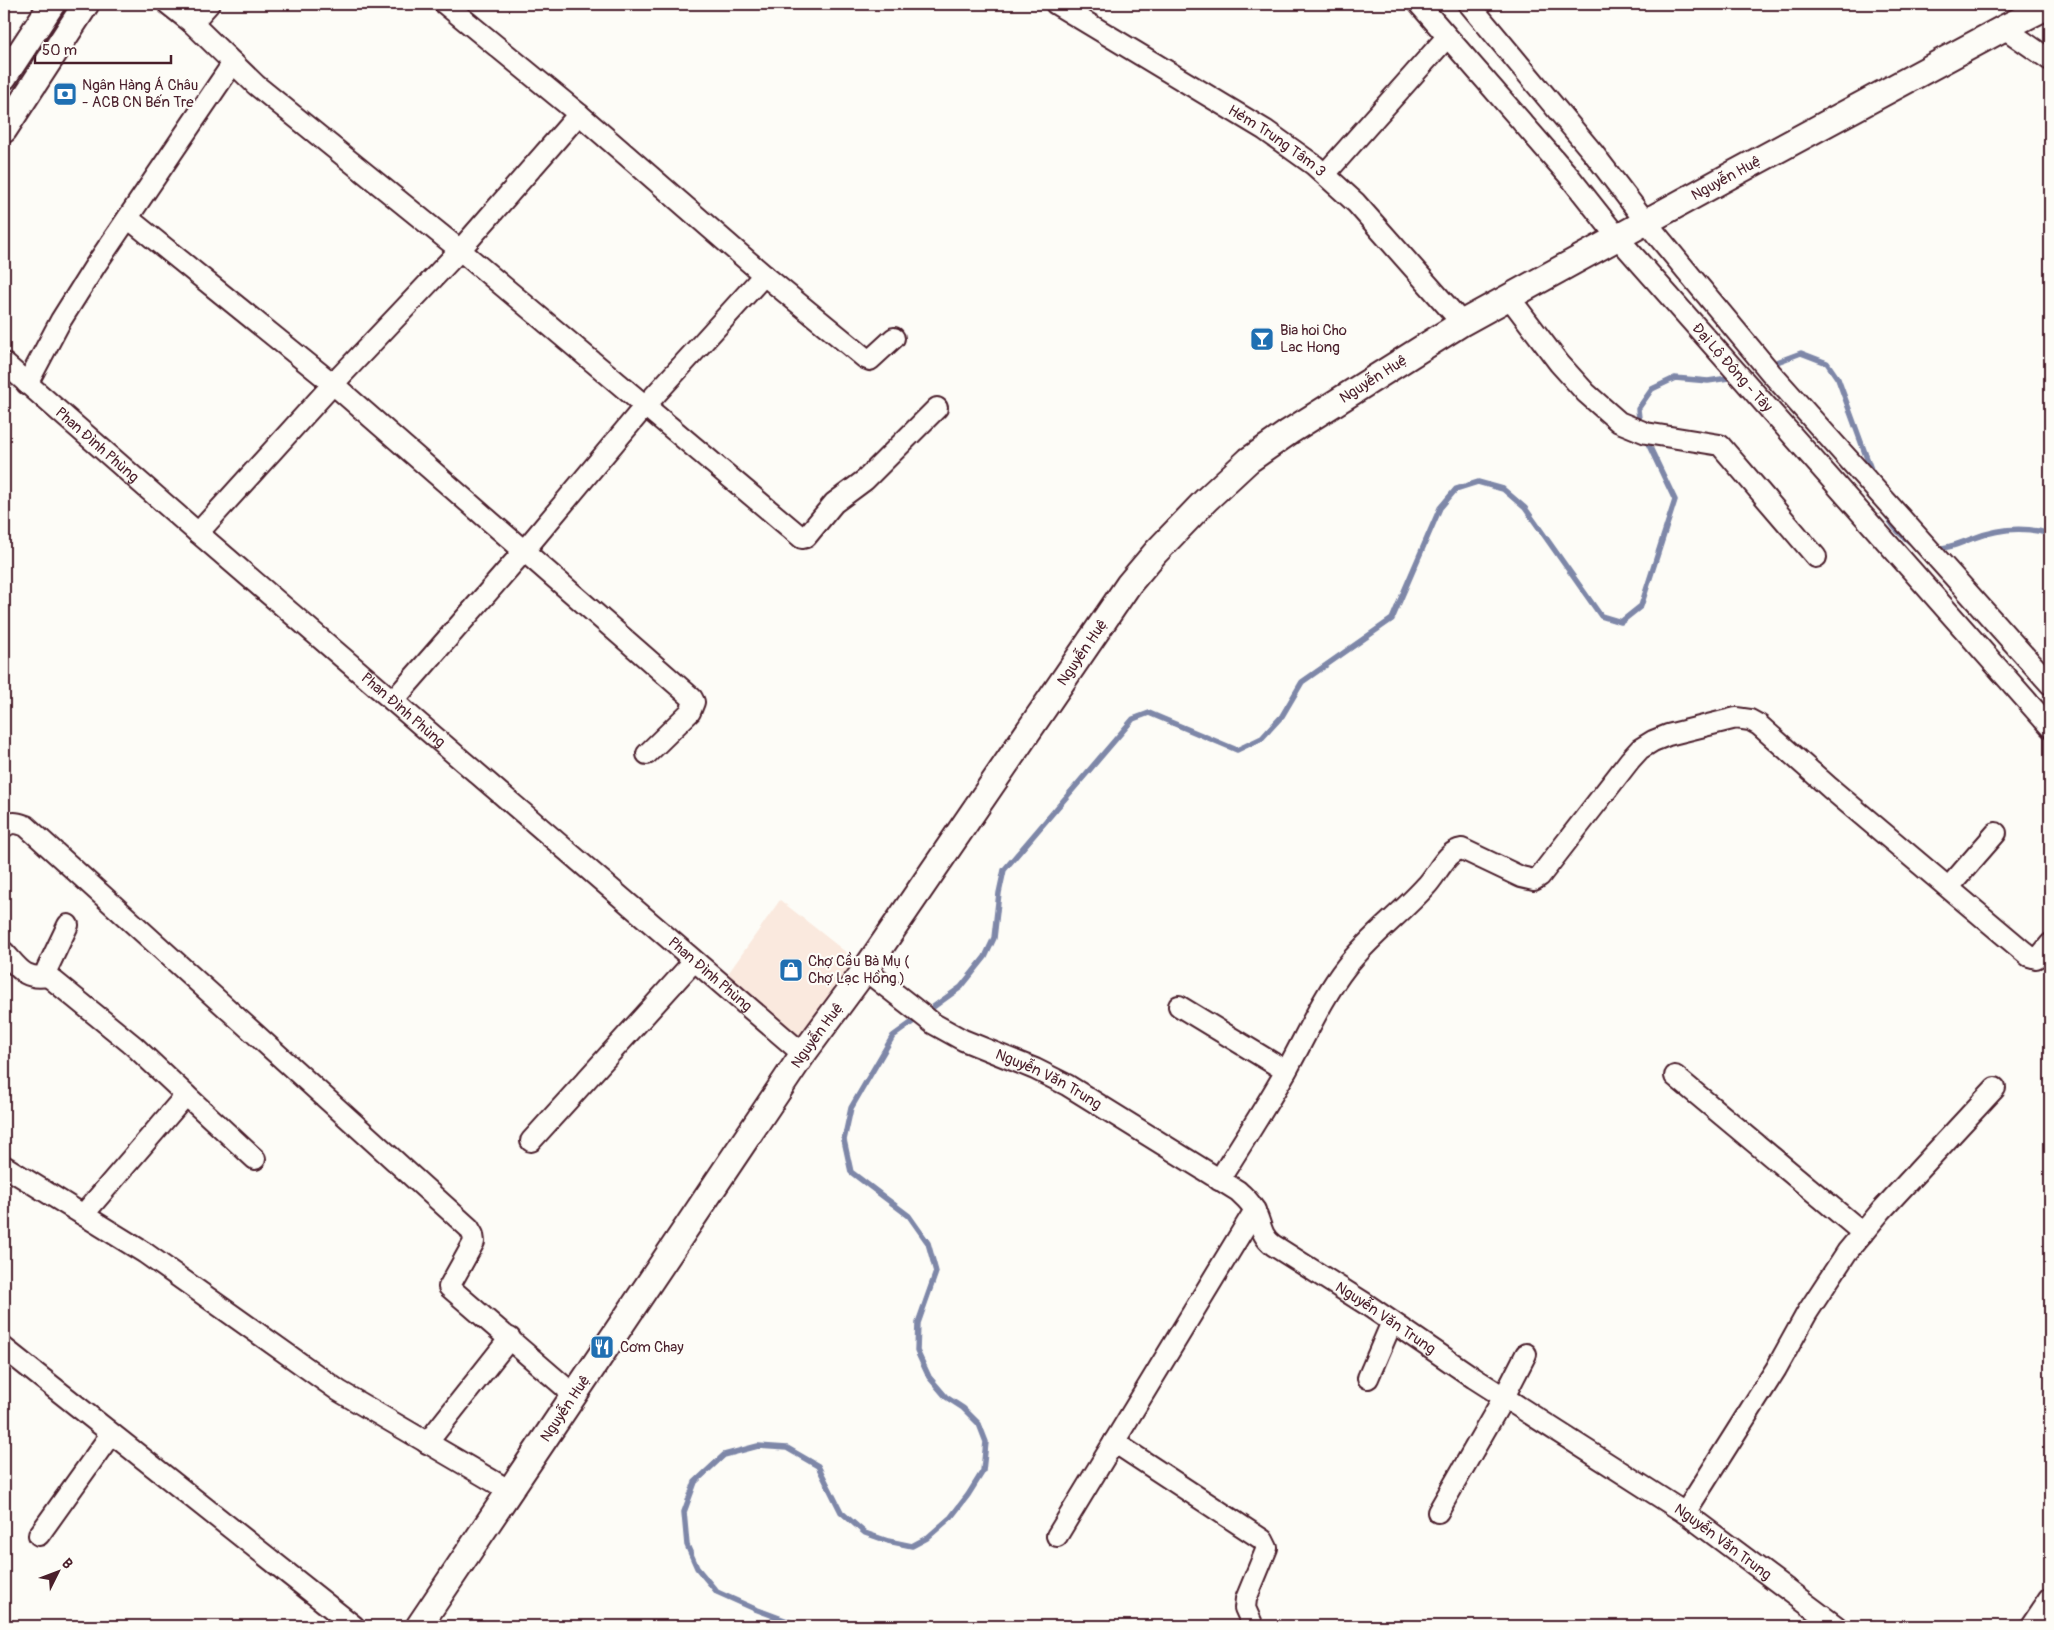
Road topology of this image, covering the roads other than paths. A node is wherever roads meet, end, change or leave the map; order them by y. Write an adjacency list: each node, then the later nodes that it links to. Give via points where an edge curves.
1 (52, 4): 15 (main road)
2 (86, 4): 16 (main road)
3 (168, 4): 10 (street)
4 (209, 4): 10 (street)
5 (445, 4): 17 (street)
6 (1056, 4): 19 (street, Hẻm Trung Tâm 3, via 1265,130)
7 (1419, 4): 12 (street, Đại Lộ Đông - Tây)
8 (2050, 5): 11 (main road, Nguyễn Huệ)
9 (1474, 6): 21 (street, Đại Lộ Đông - Tây)
10 (192, 23): 14 (street)
11 (2004, 28): 13 (street); 21 (main road, Nguyễn Huệ)
12 (1448, 38): 19 (street); 22 (street, Đại Lộ Đông - Tây, via 1569,176)
13 (2050, 60)
14 (232, 62): 20 (street); 23 (street)
15 (4, 76): 16 (main road)
16 (30, 90): 18 (main road)
17 (579, 114): 23 (street); 24 (street)
18 (4, 130)
19 (1325, 174): 26 (street, Hẻm Trung Tâm 3, via 1356,203)
20 (128, 218): 29 (street, via 61,320); 30 (street)
21 (1646, 222): 22 (main road, Nguyễn Huệ); 36 (street, Đại Lộ Đông - Tây, via 1771,373)
22 (1618, 238): 25 (main road, Nguyễn Huệ); 38 (street, Đại Lộ Đông - Tây)
23 (460, 250): 30 (street); 31 (street)
24 (764, 274): 27 (street, via 865,358 870,360); 31 (street)
25 (1509, 297): 26 (main road, Nguyễn Huệ); 35 (street, via 1564,369 1619,422 1646,433 1720,445)
26 (1462, 323): 47 (main road, Nguyễn Huệ, via 1249,460 1156,552 1129,584)
27 (894, 338)
28 (4, 363): 29 (street, Phan Đình Phùng)
29 (27, 384): 33 (street, Phan Đình Phùng)
30 (333, 384): 33 (street); 34 (street)
31 (645, 406): 32 (street, via 802,538 834,503 864,480); 34 (street)
32 (937, 408)
33 (198, 533): 37 (street, Phan Đình Phùng)
34 (523, 552): 37 (street); 39 (street, via 692,698 694,702 690,712)
35 (1816, 557)
36 (2050, 684)
37 (393, 701): 46 (street, Phan Đình Phùng)
38 (2050, 727)
39 (647, 754)
40 (4, 827): 63 (street, via 16,822 26,826 468,1228 474,1235 474,1242 449,1287)
41 (1996, 833): 42 (street)
42 (1949, 887): 44 (street, via 2029,956 2041,956); 51 (street, via 1750,720 1736,718 1668,735 1640,749 1547,869 1534,880 1467,851 1457,850 1451,855 1429,884 1346,967)
43 (68, 925): 48 (street, via 47,969)
44 (2050, 944)
45 (4, 952): 48 (street, via 26,975 32,978)
46 (694, 961): 50 (street, Phan Đình Phùng); 55 (street)
47 (864, 970): 50 (main road, Nguyễn Huệ); 58 (street, Nguyễn Văn Trung, via 934,1024 1067,1085)
48 (48, 976): 54 (street, via 134,1046)
49 (1179, 1006): 51 (street)
50 (804, 1054): 67 (main road, Nguyễn Huệ)
51 (1286, 1071): 58 (street)
52 (1675, 1076): 61 (street)
53 (1995, 1088): 61 (street)
54 (186, 1095): 56 (street); 60 (street)
55 (531, 1141)
56 (254, 1158)
57 (4, 1166): 60 (street)
58 (1219, 1180): 59 (street, Nguyễn Văn Trung, via 1238,1191)
59 (1255, 1210): 62 (street, Nguyễn Văn Trung, via 1267,1240); 70 (street)
60 (83, 1215): 71 (street, via 180,1276 339,1391)
61 (1863, 1233): 74 (street, via 1808,1313)
62 (1392, 1322): 66 (street); 68 (street, Nguyễn Văn Trung)
63 (510, 1338): 67 (street); 71 (street)
64 (4, 1348): 69 (street)
65 (1526, 1354): 68 (street)
66 (1368, 1378)
67 (574, 1395): 72 (main road, Nguyễn Huệ)
68 (1504, 1397): 73 (street); 74 (street, Nguyễn Văn Trung)
69 (111, 1434): 75 (street); 78 (street)
70 (1114, 1442): 76 (street); 80 (street, via 1264,1540 1267,1548 1246,1600 1245,1608)
71 (427, 1443): 72 (street)
72 (510, 1491): 79 (main road, Nguyễn Huệ)
73 (1438, 1512)
74 (1686, 1513): 81 (street, Nguyễn Văn Trung)
75 (38, 1535)
76 (1057, 1536)
77 (2050, 1598): 82 (street)
78 (354, 1626)
79 (419, 1626)
80 (1253, 1626)
81 (1836, 1626)
82 (2031, 1626)

